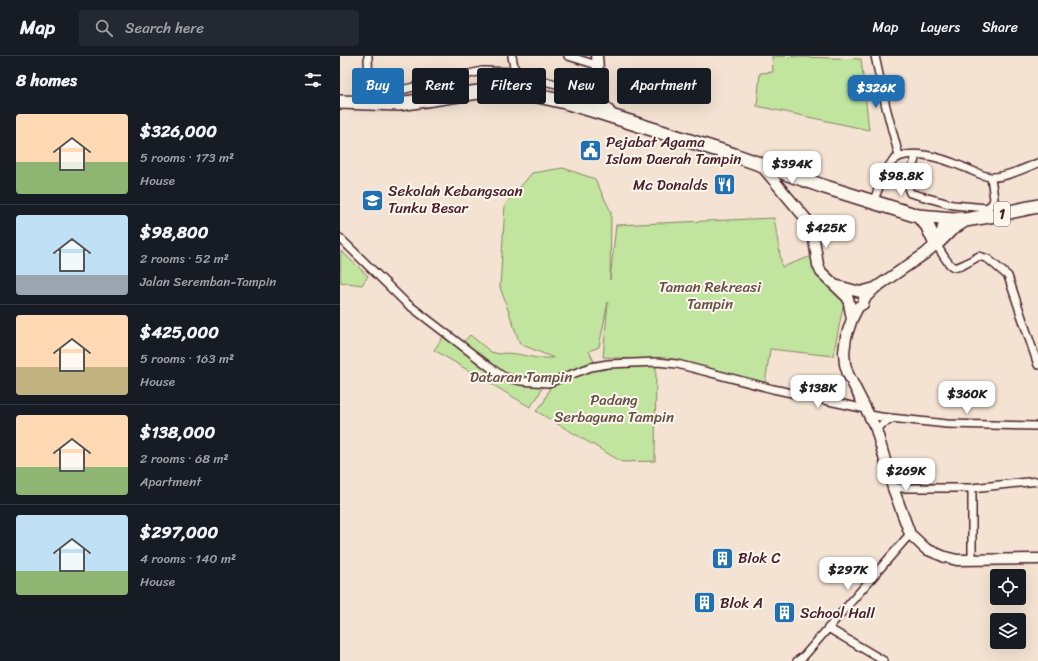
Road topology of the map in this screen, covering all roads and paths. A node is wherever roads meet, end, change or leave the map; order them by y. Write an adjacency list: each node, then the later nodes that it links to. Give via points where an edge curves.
1 (368, 56): 6 (street)
2 (512, 56): 7 (street)
3 (568, 56): 5 (street)
4 (875, 56): 20 (street)
5 (597, 60)
6 (369, 68)
7 (514, 68)
8 (477, 72): 9 (street)
9 (404, 89)
10 (554, 99): 13 (highway, 1, via 503,90)
11 (352, 100): 12 (highway, 1)
12 (340, 102)
13 (404, 103)
14 (571, 104): 17 (highway, 1)
15 (589, 104): 17 (street)
16 (601, 104): 18 (highway)
17 (589, 109): 18 (highway, 1)
18 (611, 116): 22 (highway, 1)
19 (916, 155): 20 (street); 23 (street, via 933,156); 25 (street, via 908,190 910,193)
20 (899, 156): 24 (street, via 891,163)
21 (1038, 163): 23 (street)
22 (760, 164): 24 (highway, 1); 32 (street, via 807,220 813,233 821,272)
23 (991, 177): 25 (street, via 994,199 987,208)
24 (873, 202): 27 (highway, 1)
25 (947, 204): 28 (street)
26 (1038, 206): 29 (highway, 1)
27 (918, 216): 28 (highway, 1); 31 (highway, via 927,225)
28 (945, 219): 29 (highway, 1); 31 (street)
29 (965, 220): 31 (highway)
30 (340, 238): 35 (street, via 405,302 504,377 548,383 591,367 608,364 667,363)
31 (936, 244): 32 (street); 33 (street, via 954,268 983,256 1008,276)
32 (856, 299): 35 (street, via 846,337 845,364)
33 (1036, 354): 34 (street)
34 (1038, 365)
35 (868, 412): 36 (street); 38 (street)
36 (894, 418): 37 (street, via 947,424); 38 (street)
37 (1038, 426)
38 (876, 429): 40 (street)
39 (1038, 481): 41 (street)
40 (893, 488): 41 (street); 42 (street)
41 (972, 488): 44 (street)
42 (910, 534): 44 (street, via 935,554 957,560); 45 (street)
43 (1038, 559): 44 (street)
44 (972, 560)
45 (828, 628): 46 (street); 47 (street)
46 (797, 661)
47 (884, 661)

